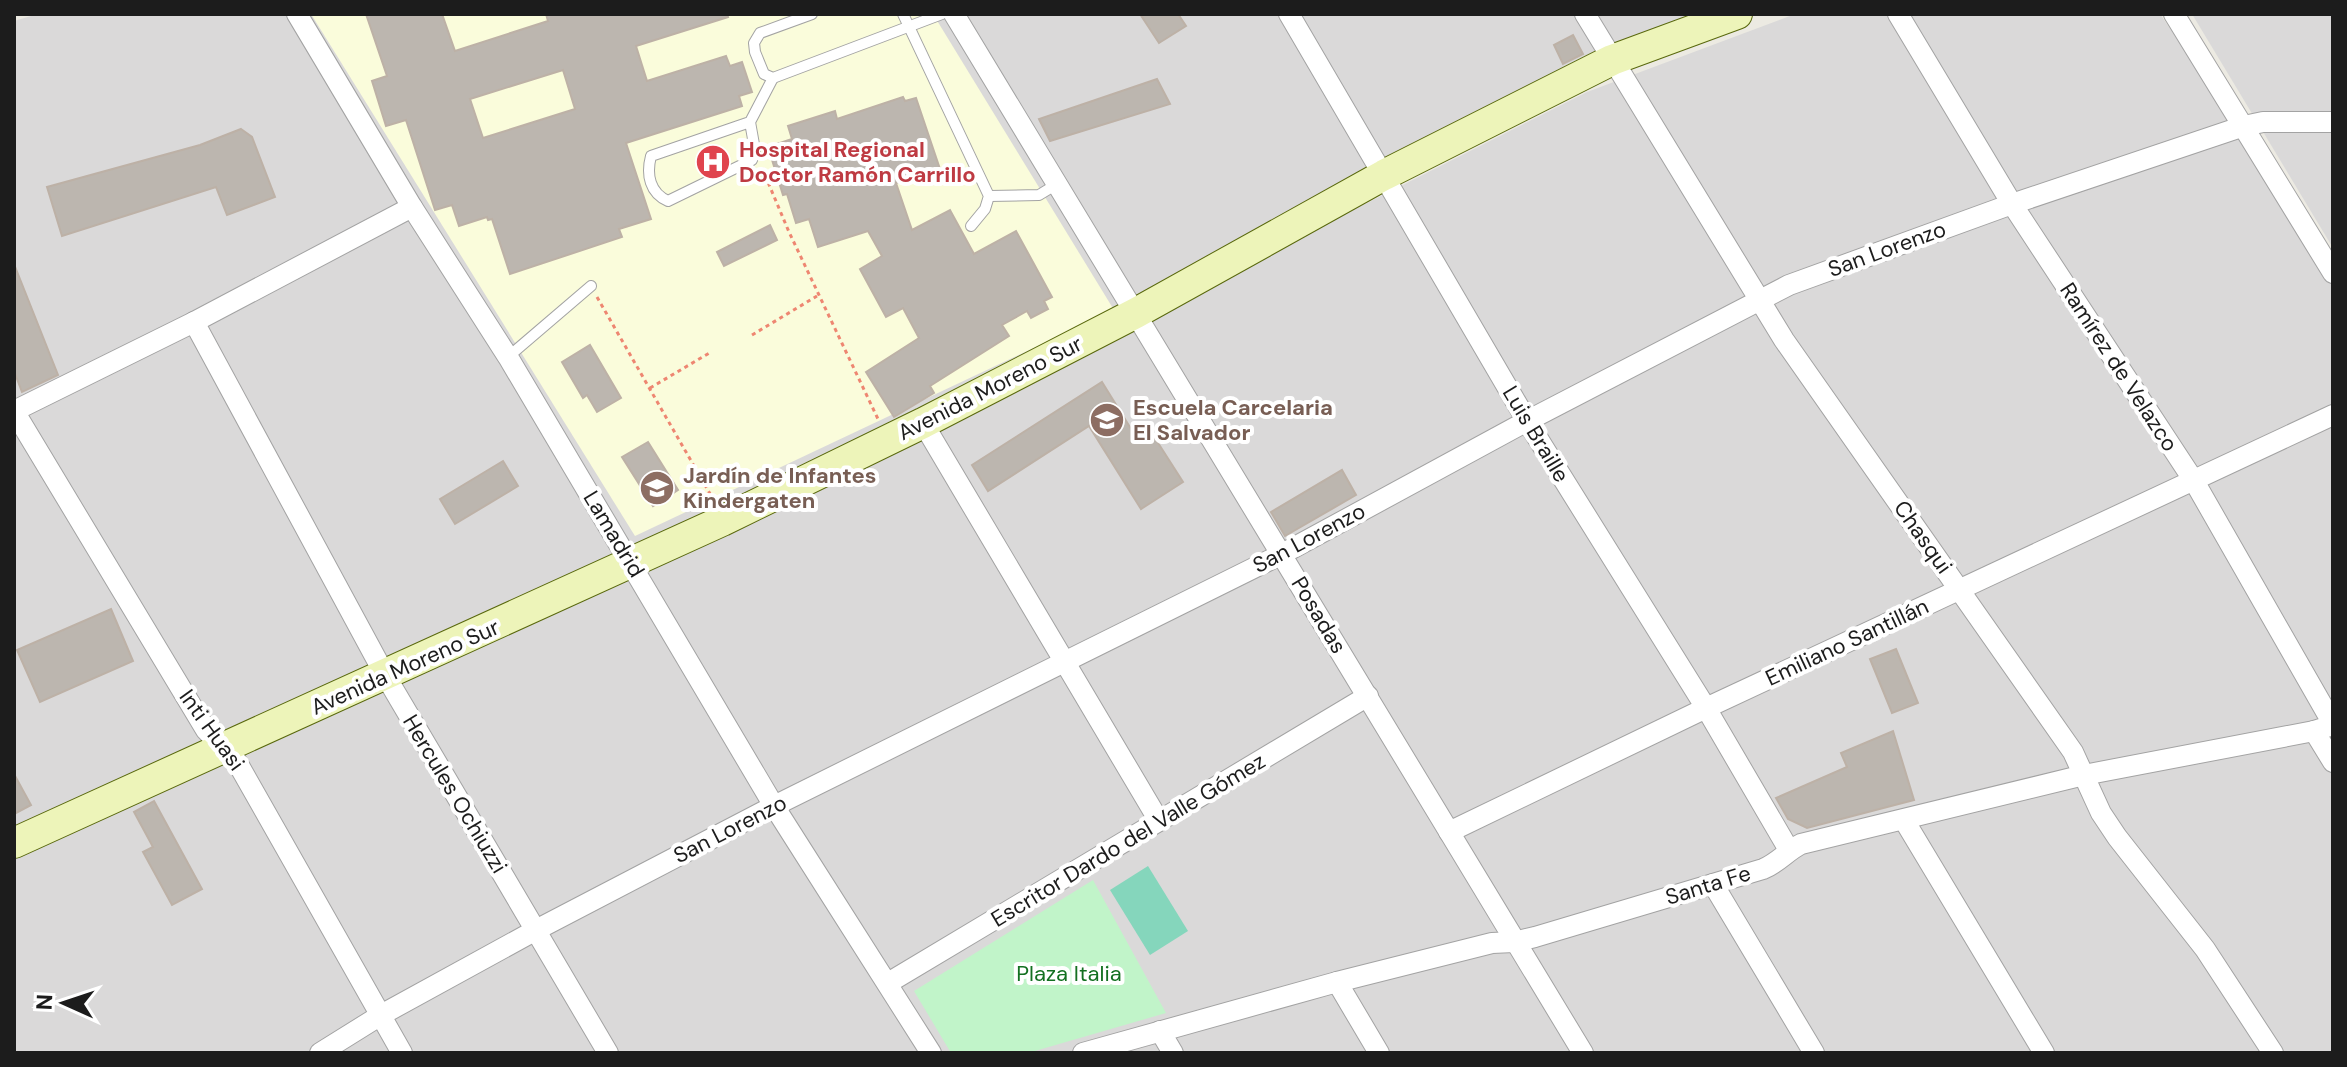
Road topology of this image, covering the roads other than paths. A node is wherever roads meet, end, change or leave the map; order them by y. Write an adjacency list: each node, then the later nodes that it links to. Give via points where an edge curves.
1 (297, 14): 21 (street, Lamadrid)
2 (812, 14): 13 (lane, via 760,33 755,52 764,74)
3 (903, 14): 11 (lane)
4 (942, 14): 11 (lane)
5 (954, 14): 18 (street, Posadas)
6 (1289, 14): 17 (street, Luis Braille)
7 (1585, 14): 12 (street, Chasqui)
8 (1737, 14): 12 (street, Avenida Moreno Sur)
9 (1898, 14): 20 (street, Ramírez de Velazco)
10 (2174, 14): 16 (street)
11 (910, 26): 13 (lane); 19 (lane)
12 (1612, 60): 17 (street, Avenida Moreno Sur); 25 (street, Chasqui)
13 (773, 78): 14 (lane)
14 (750, 122): 14 (lane, via 752,160 668,201 657,196 648,169 651,156)
15 (2333, 122): 16 (street, San Lorenzo)
16 (2244, 126): 20 (street, San Lorenzo); 23 (street)
17 (1384, 175): 26 (street, Avenida Moreno Sur); 31 (street, Luis Braille)
18 (1057, 184): 19 (lane, via 1039,195); 26 (street, Posadas)
19 (989, 196): 22 (lane)
20 (2012, 204): 25 (street, San Lorenzo, via 1811,276); 33 (street, Ramírez de Velazco)
21 (412, 207): 27 (street); 28 (street, Lamadrid)
22 (971, 226)
23 (2333, 273)
24 (591, 286): 28 (lane)
25 (1758, 301): 31 (street, San Lorenzo); 36 (street, Chasqui)
26 (1136, 313): 32 (street, Avenida Moreno Sur); 34 (street, Posadas)
27 (194, 322): 29 (street); 38 (street, Hercules Ochiuzzi)
28 (508, 357): 35 (street, Lamadrid)
29 (14, 411): 42 (street, Inti Huasi, via 206,730)
30 (2333, 415): 33 (street, Emiliano Santillán)
31 (1527, 421): 34 (street, San Lorenzo); 40 (street, Luis Braille)
32 (923, 423): 35 (street, Avenida Moreno Sur); 37 (street)
33 (2194, 481): 36 (street, Emiliano Santillán); 41 (street, Ramírez de Velazco)
34 (1282, 554): 37 (street, San Lorenzo); 39 (street, Posadas)
35 (632, 564): 38 (street, Avenida Moreno Sur); 45 (street, Lamadrid)
36 (1960, 589): 40 (street, Emiliano Santillán); 44 (street, Chasqui)
37 (1064, 662): 45 (street, San Lorenzo); 47 (street)
38 (385, 675): 42 (street, Avenida Moreno Sur); 52 (street, Hercules Ochiuzzi)
39 (1368, 696): 47 (street, Escritor Dardo del Valle Gómez); 48 (street, Posadas)
40 (1706, 708): 48 (street, Emiliano Santillán); 50 (street, Luis Braille)
41 (2327, 727): 43 (street, Ramírez de Velazco); 44 (street, Santa Fe)
42 (224, 749): 49 (street, Avenida Moreno Sur); 56 (street, Inti Huasi, via 237,762)
43 (2333, 762)
44 (2084, 775): 46 (street, Santa Fe); 68 (street, Chasqui, via 2117,837 2205,949)
45 (774, 806): 52 (street, San Lorenzo); 55 (street, Lamadrid)
46 (1904, 820): 50 (street, Santa Fe); 67 (street)
47 (1159, 821): 55 (street, Escritor Dardo del Valle Gómez)
48 (1449, 832): 53 (street, Posadas)
49 (14, 843)
50 (1789, 850): 51 (street, Santa Fe, via 1773,865)
51 (1713, 884): 53 (street, Santa Fe); 66 (street)
52 (536, 930): 56 (street, San Lorenzo); 60 (street, Hercules Ochiuzzi)
53 (1514, 942): 54 (street, Santa Fe); 65 (street, Posadas)
54 (1337, 982): 57 (street, Santa Fe); 64 (street)
55 (888, 983): 61 (street, Lamadrid)
56 (381, 1015): 58 (street, San Lorenzo); 59 (street, Inti Huasi)
57 (1160, 1031): 62 (street, Santa Fe); 63 (street)
58 (320, 1053)
59 (402, 1053)
60 (608, 1053)
61 (931, 1053)
62 (1083, 1053)
63 (1173, 1053)
64 (1379, 1053)
65 (1583, 1053)
66 (1814, 1053)
67 (2044, 1053)
68 (2273, 1053)

